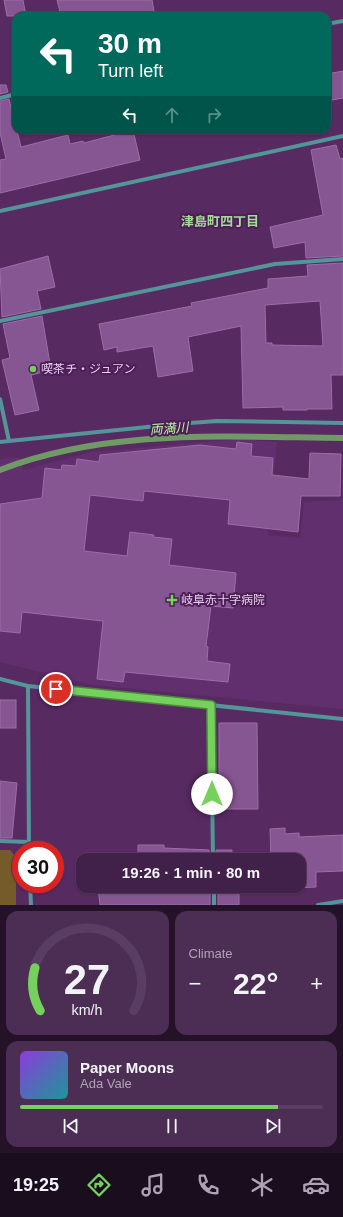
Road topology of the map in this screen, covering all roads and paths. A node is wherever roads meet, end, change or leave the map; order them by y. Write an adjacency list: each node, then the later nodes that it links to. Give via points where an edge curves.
1 (343, 21): 2 (street)
2 (331, 23)
3 (12, 95): 4 (street)
4 (0, 98)
5 (343, 136): 6 (street)
6 (0, 211)
7 (343, 259): 8 (street, via 275,264)
8 (0, 321)
9 (0, 399): 11 (street)
10 (343, 423): 11 (street, via 197,423)
11 (10, 441): 12 (street)
12 (0, 442)
13 (0, 680): 14 (street)
14 (28, 686): 15 (street); 19 (street)
15 (211, 705): 16 (street); 20 (street)
16 (343, 719)
17 (0, 841): 18 (street)
18 (12, 841)
19 (29, 841)
20 (213, 853)
21 (30, 893): 24 (street)
22 (214, 893): 25 (street)
23 (343, 901): 26 (street)
24 (30, 905)
25 (214, 905)
26 (318, 905)

